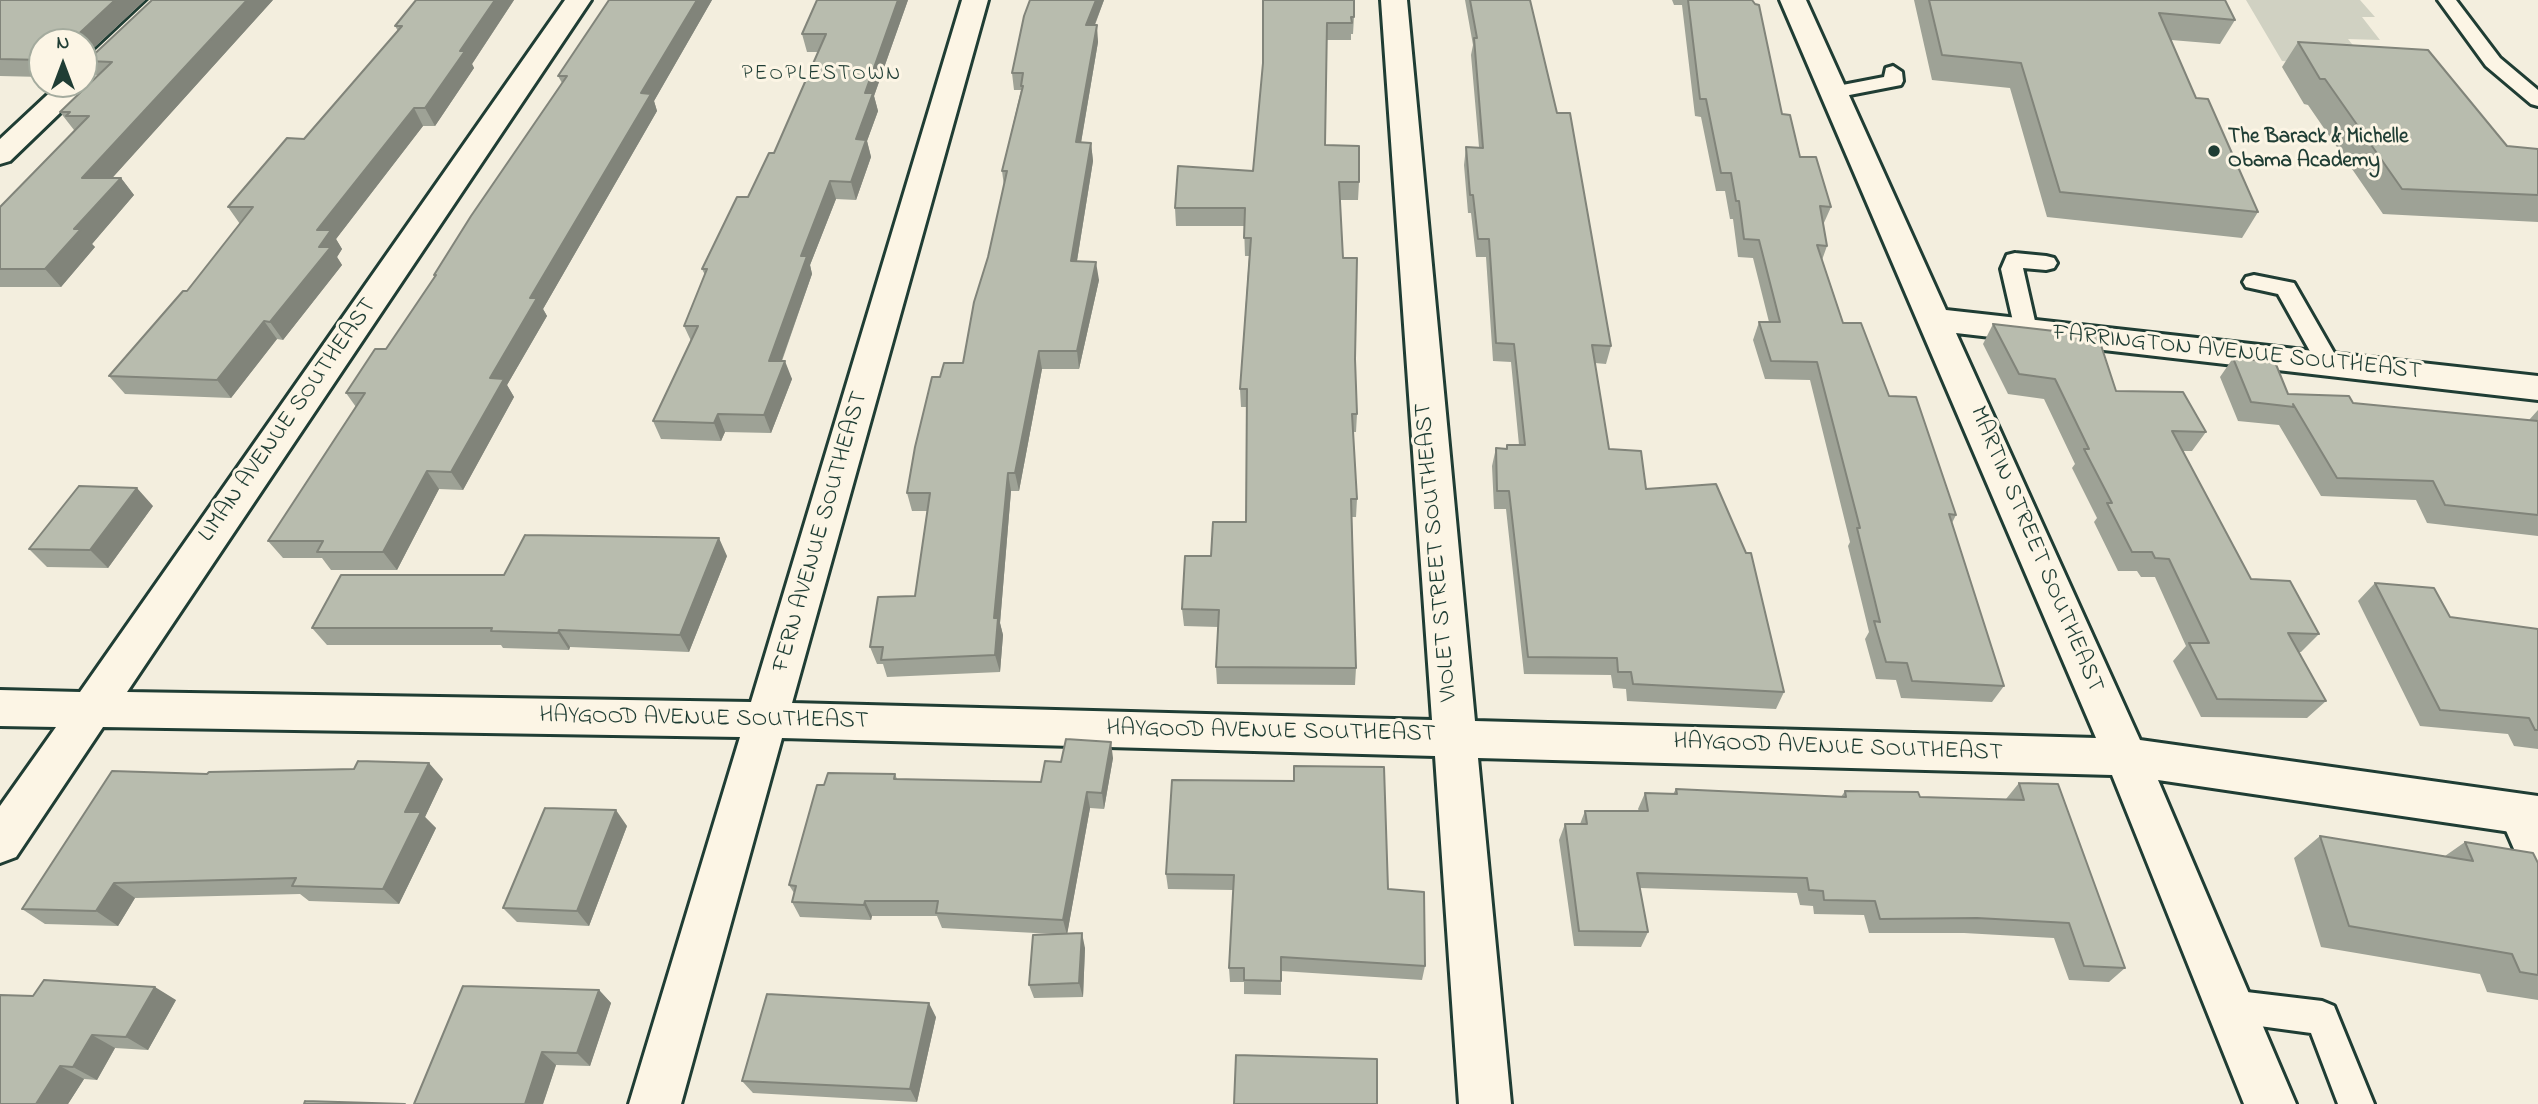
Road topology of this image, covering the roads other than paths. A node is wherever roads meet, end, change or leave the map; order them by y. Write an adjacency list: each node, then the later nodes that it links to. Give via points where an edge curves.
1 (164, 0): 7 (street)
2 (578, 0): 20 (street, LIMAN AVENUE SOUTHEAST)
3 (975, 0): 21 (street, FERN AVENUE SOUTHEAST)
4 (1394, 0): 22 (street, VIOLET STREET SOUTHEAST)
5 (1793, 0): 9 (street, MARTIN STREET SOUTHEAST)
6 (2447, 0): 11 (lane, via 2493,62)
7 (98, 63)
8 (1893, 72): 9 (lane, via 1894,81)
9 (1834, 92): 15 (street, MARTIN STREET SOUTHEAST)
10 (60, 98): 12 (street)
11 (2538, 100)
12 (0, 155)
13 (2046, 262): 16 (lane, via 2015,260 2012,269)
14 (2254, 282): 17 (lane, via 2286,288)
15 (1935, 320): 16 (street, FARRINGTON AVENUE SOUTHEAST); 23 (street, MARTIN STREET SOUTHEAST)
16 (2026, 330): 17 (street, FARRINGTON AVENUE SOUTHEAST)
17 (2329, 365): 18 (street, FARRINGTON AVENUE SOUTHEAST)
18 (2538, 388)
19 (0, 708): 20 (street, HAYGOOD AVENUE SOUTHEAST)
20 (91, 709): 21 (street, HAYGOOD AVENUE SOUTHEAST); 25 (street, LIMAN AVENUE SOUTHEAST)
21 (768, 720): 22 (street, HAYGOOD AVENUE SOUTHEAST); 28 (street, FERN AVENUE SOUTHEAST)
22 (1453, 738): 23 (street, HAYGOOD AVENUE SOUTHEAST); 29 (street, VIOLET STREET SOUTHEAST)
23 (2126, 757): 24 (street, HAYGOOD AVENUE SOUTHEAST); 27 (street, MARTIN STREET SOUTHEAST)
24 (2526, 814): 26 (lane)
25 (0, 843)
26 (2538, 869)
27 (2230, 1006): 30 (street, MARTIN STREET SOUTHEAST); 31 (lane, via 2322,1018)
28 (655, 1104)
29 (1485, 1104)
30 (2270, 1104)
31 (2356, 1104)

